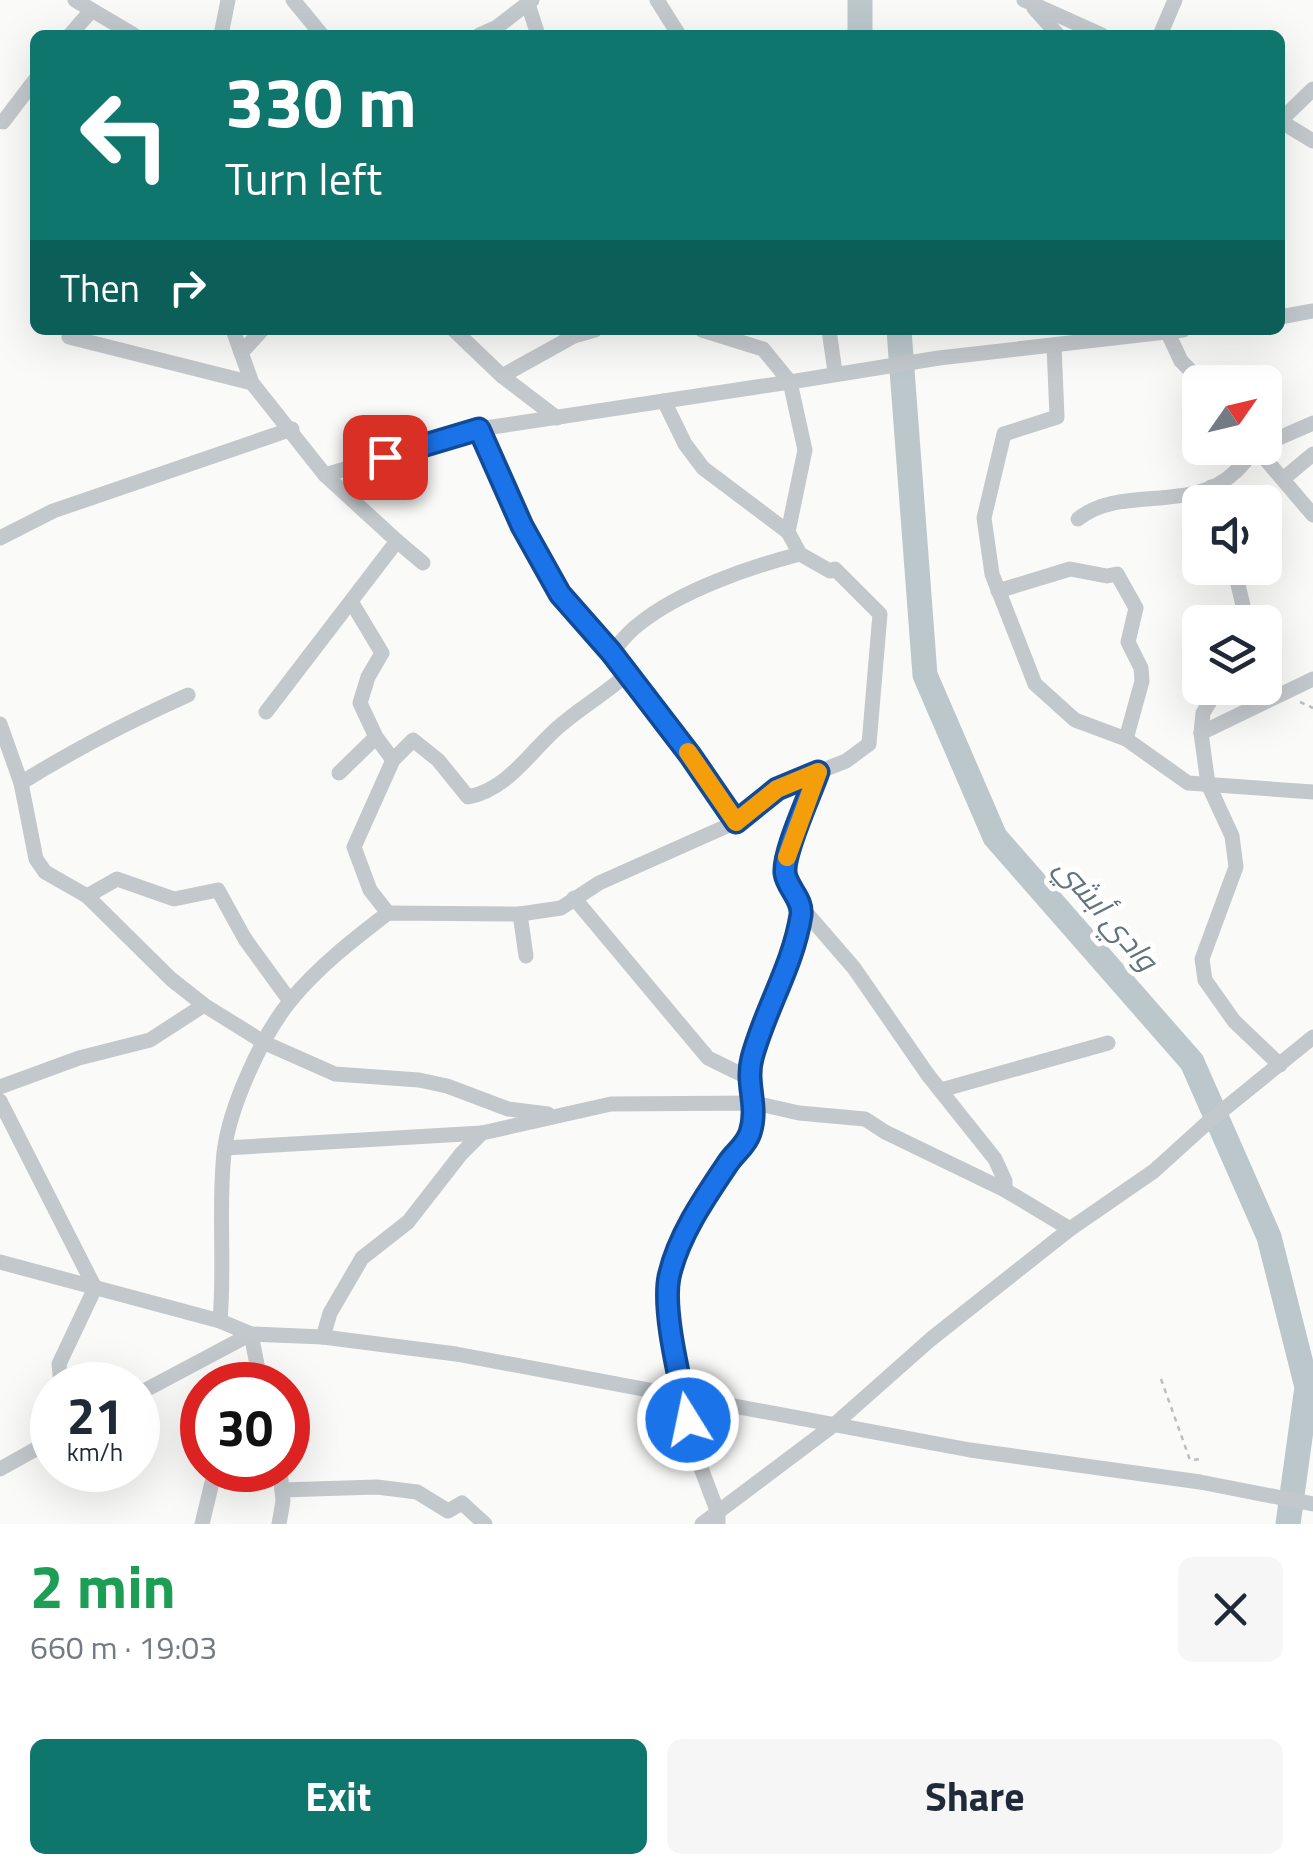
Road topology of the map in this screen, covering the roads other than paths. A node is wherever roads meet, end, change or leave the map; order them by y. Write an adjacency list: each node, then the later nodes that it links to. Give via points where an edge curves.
1 (228, 0): 10 (street)
2 (293, 0): 11 (street)
3 (657, 0): 14 (street)
4 (1175, 0): 17 (street)
5 (1026, 1): 15 (street); 16 (street)
6 (530, 2): 12 (street); 13 (street)
7 (80, 3): 8 (street); 9 (street)
8 (72, 30)
9 (126, 30)
10 (222, 30)
11 (318, 30)
12 (490, 30)
13 (537, 30)
14 (676, 30)
15 (1053, 30)
16 (1091, 30)
17 (1162, 30)
18 (30, 86): 21 (street)
19 (1313, 89): 20 (street)
20 (1285, 116)
21 (1, 123)
22 (1285, 124): 23 (street)
23 (1313, 141)
24 (1313, 311): 25 (street)
25 (1285, 316)
26 (235, 335): 36 (street)
27 (257, 335): 36 (street)
28 (459, 335): 39 (street)
29 (578, 335): 39 (street)
30 (718, 335): 41 (street, via 763,349)
31 (831, 335): 38 (street)
32 (1140, 335): 35 (street)
33 (1176, 335): 37 (street)
34 (69, 338): 40 (street)
35 (1054, 345): 38 (street); 62 (street, via 1057,418 1004,434 984,518)
36 (241, 353): 40 (street)
37 (1184, 365)
38 (836, 372): 41 (street)
39 (502, 376): 43 (street)
40 (252, 382): 46 (street)
41 (790, 382): 42 (street); 57 (street, via 805,450)
42 (664, 401): 43 (street); 57 (street, via 703,468)
43 (557, 418): 45 (street)
44 (1313, 423): 47 (street)
45 (479, 429): 51 (street); 64 (street, via 536,554 560,594)
46 (292, 430): 51 (street); 58 (street, via 53,511)
47 (1282, 437)
48 (1313, 454): 52 (street)
49 (1242, 465): 53 (street)
50 (1270, 465): 52 (street)
51 (325, 475): 59 (street)
52 (1282, 479): 55 (street)
53 (1215, 485)
54 (1182, 496): 56 (street, via 1094,506)
55 (1313, 515)
56 (1078, 519)
57 (788, 532): 60 (street)
58 (0, 538)
59 (397, 541): 61 (street); 63 (street)
60 (800, 554): 64 (street, via 708,586 638,624); 75 (street, via 835,569 880,614 869,744)
61 (422, 563)
62 (998, 591): 73 (street, via 1034,684 1075,720); 73 (street, via 1070,569 1117,574 1136,608 1128,642 1142,681)
63 (352, 602): 69 (street); 72 (street, via 382,653 360,703)
64 (611, 652): 65 (street)
65 (626, 676): 74 (street, via 481,794 468,797 413,740); 80 (street)
66 (1313, 679): 71 (street)
67 (188, 695): 77 (street, via 82,744)
68 (1208, 705): 71 (street)
69 (266, 712)
70 (0, 724): 77 (street)
71 (1202, 733): 78 (street)
72 (376, 737): 74 (street); 76 (street)
73 (1126, 739): 78 (street, via 1188,782)
74 (393, 760): 84 (street, via 354,848 370,890)
75 (818, 772): 80 (street, via 777,789); 83 (street, via 786,859 785,876)
76 (339, 773)
77 (21, 782): 81 (street, via 36,859 45,872)
78 (1208, 784): 79 (street); 92 (street, via 1232,836 1236,866 1202,959 1206,980 1234,1021)
79 (1313, 792)
80 (736, 822): 82 (street)
81 (87, 896): 87 (street, via 117,879 174,899 218,890); 88 (street)
82 (574, 898): 85 (street, via 561,908); 93 (street, via 708,1058)
83 (802, 908): 93 (street, via 791,962); 95 (street)
84 (388, 913): 85 (street); 87 (street)
85 (520, 914): 86 (street)
86 (526, 956)
87 (290, 1001): 91 (street)
88 (204, 1005): 91 (street); 94 (street, via 150,1040)
89 (1313, 1037): 92 (street)
90 (1108, 1043): 95 (street)
91 (265, 1044): 98 (street, via 335,1074 419,1080 508,1109); 100 (street)
92 (1280, 1064): 102 (street, via 1154,1172)
93 (748, 1078): 97 (street)
94 (0, 1087)
95 (941, 1090): 101 (street, via 995,1159)
96 (0, 1101): 104 (street)
97 (755, 1103): 98 (street, via 611,1104); 101 (street, via 865,1118); 111 (street, via 744,1147 685,1232 669,1277)
98 (562, 1116): 99 (street)
99 (482, 1133): 100 (street); 107 (street, via 408,1222 362,1258)
100 (224, 1148): 105 (street)
101 (1004, 1190): 102 (street)
102 (1070, 1230): 112 (street)
103 (0, 1262): 104 (street)
104 (94, 1288): 105 (street); 108 (street)
105 (220, 1321): 106 (street)
106 (251, 1334): 107 (street); 109 (street); 110 (street)
107 (323, 1336): 111 (street)
108 (60, 1362)
109 (256, 1362)
110 (160, 1382)
111 (683, 1394): 112 (street); 119 (street)
112 (835, 1424): 118 (street); 119 (street)
113 (30, 1453): 114 (street)
114 (0, 1470)
115 (310, 1489): 122 (street, via 417,1492 448,1511 462,1503)
116 (210, 1492): 120 (street)
117 (282, 1492): 121 (street)
118 (1313, 1504)
119 (718, 1518): 123 (street)
120 (202, 1524)
121 (280, 1524)
122 (485, 1524)
123 (702, 1524)

